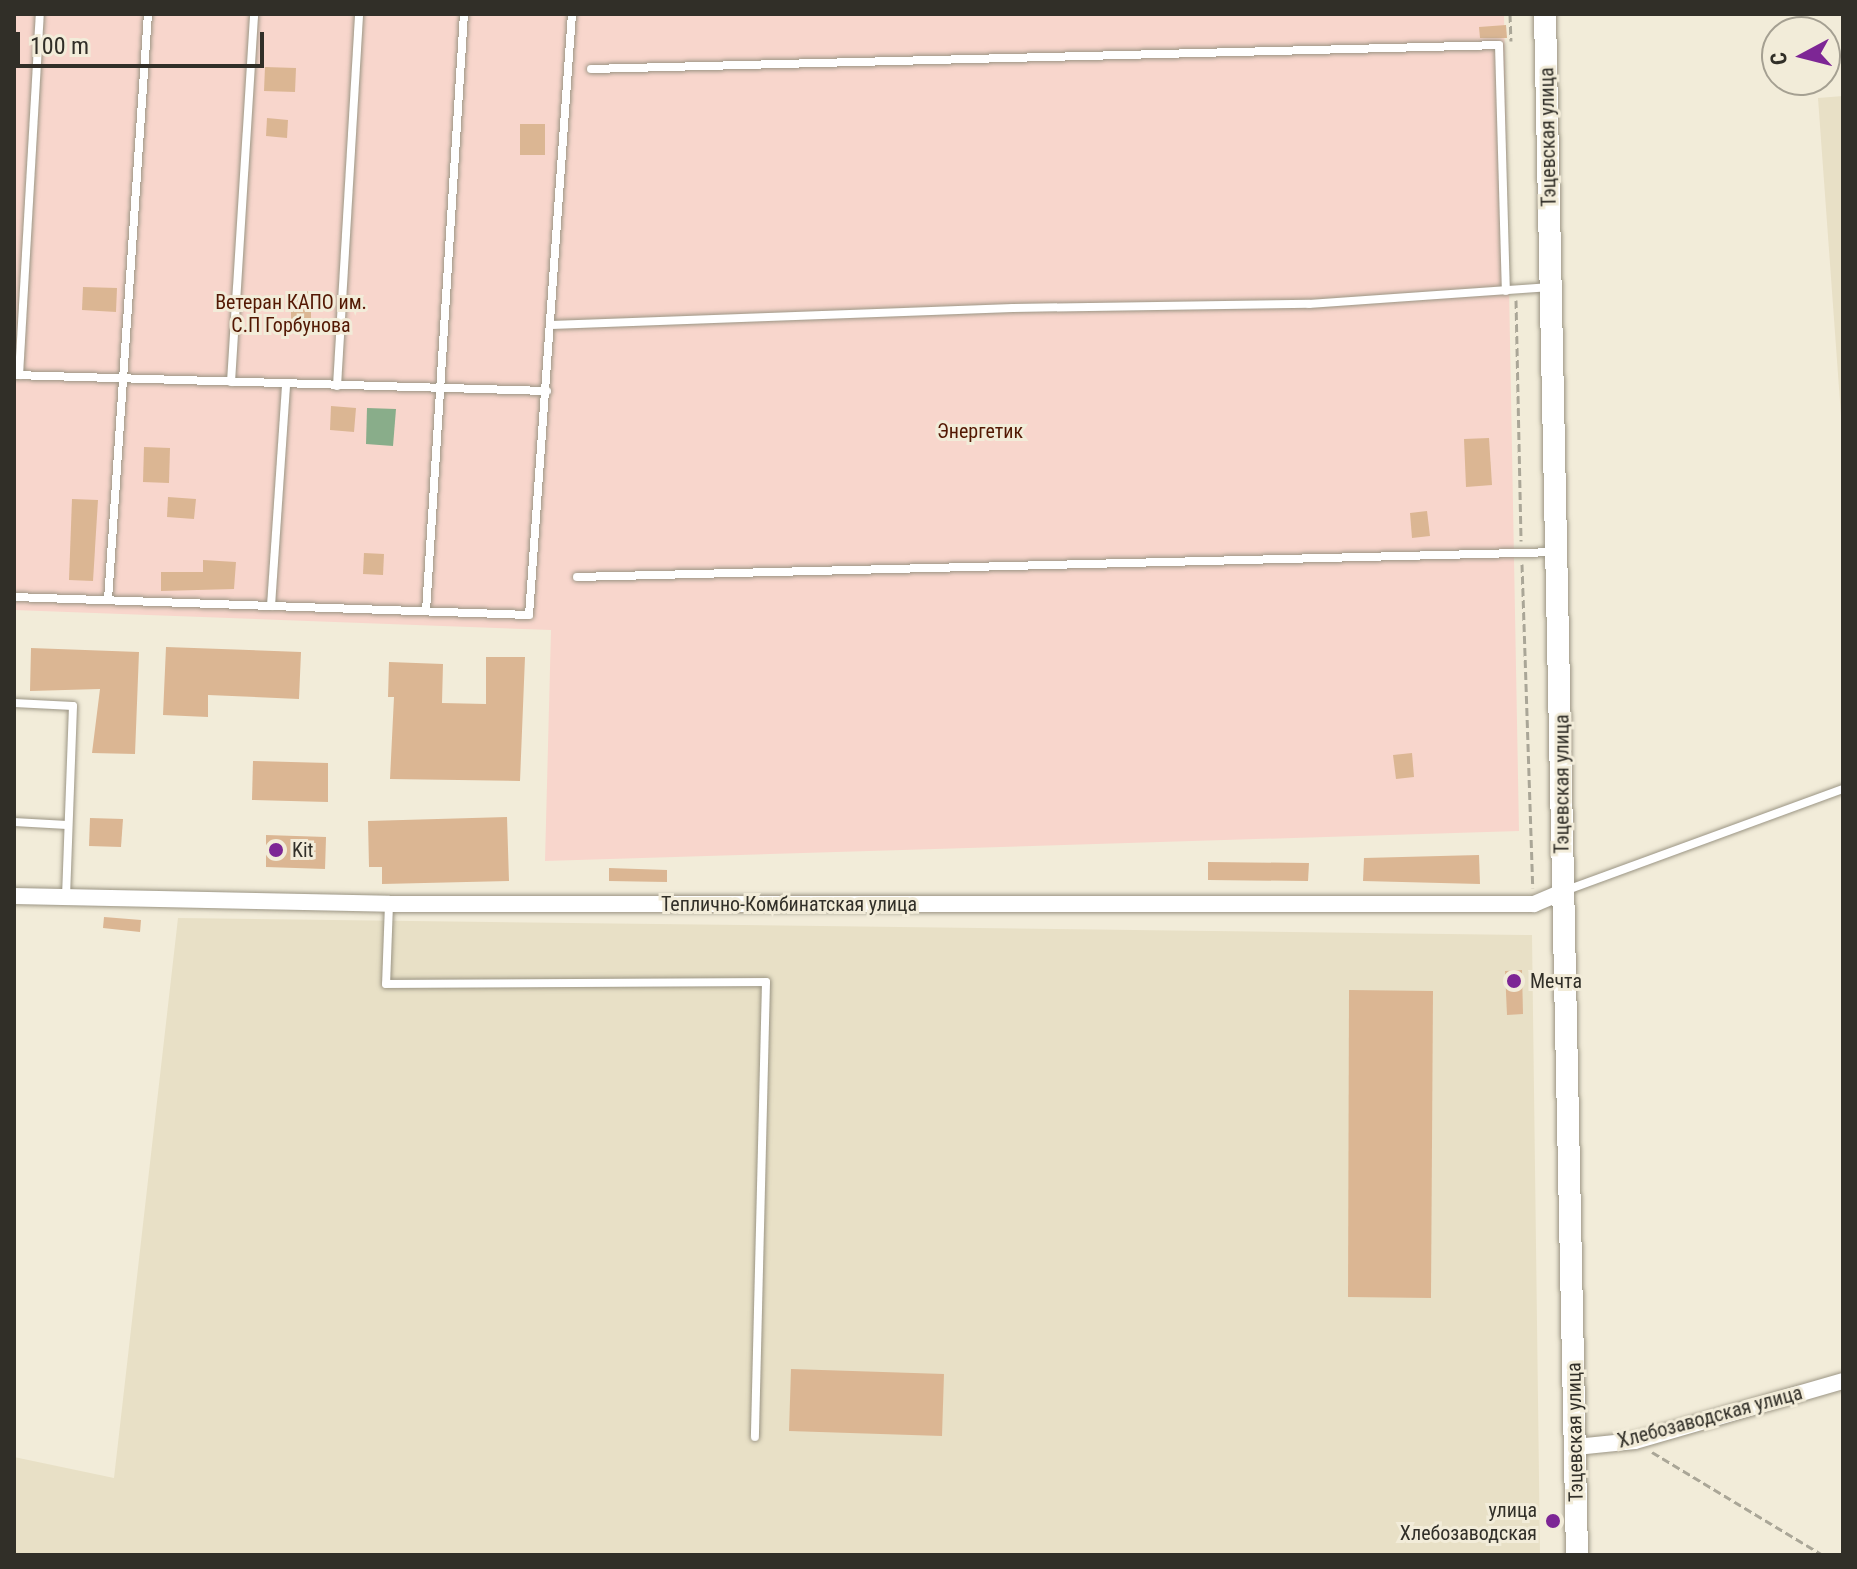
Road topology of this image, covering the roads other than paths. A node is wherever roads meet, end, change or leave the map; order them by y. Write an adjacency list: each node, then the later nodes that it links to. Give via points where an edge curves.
1 (40, 14): 12 (lane)
2 (148, 14): 13 (lane)
3 (254, 14): 14 (lane)
4 (359, 14): 16 (lane)
5 (464, 14): 17 (lane)
6 (572, 14): 11 (lane)
7 (1545, 14): 9 (main road, Тэцевская улица)
8 (591, 69): 10 (lane, via 1499,45)
9 (1551, 287): 10 (lane); 19 (main road, Тэцевская улица)
10 (1510, 291): 11 (lane, via 1309,304 1013,308)
11 (551, 325): 18 (lane)
12 (16, 375): 13 (lane)
13 (126, 379): 14 (lane); 22 (lane)
14 (231, 382): 15 (lane)
15 (286, 384): 16 (lane); 23 (lane)
16 (337, 386): 17 (lane)
17 (441, 389): 18 (lane); 24 (lane)
18 (547, 391): 24 (lane, via 529,615)
19 (1559, 552): 20 (lane); 29 (main road, Тэцевская улица)
20 (577, 577)
21 (14, 597): 22 (lane)
22 (108, 600): 23 (lane)
23 (271, 606): 24 (lane)
24 (426, 611)
25 (14, 703): 28 (lane, via 73,706)
26 (1843, 789): 29 (lane)
27 (14, 822): 28 (lane)
28 (67, 825): 31 (lane)
29 (1562, 892): 32 (street, Теплично-Комбинатская улица, via 1534,904); 35 (main road, Тэцевская улица)
30 (14, 896): 31 (street, Теплично-Комбинатская улица)
31 (66, 899): 32 (street, Теплично-Комбинатская улица)
32 (389, 904): 34 (lane, via 386,984 766,982)
33 (1843, 1381): 35 (street, Хлебозаводская улица, via 1635,1441)
34 (755, 1437)
35 (1576, 1447): 36 (main road, Тэцевская улица)
36 (1577, 1555)

